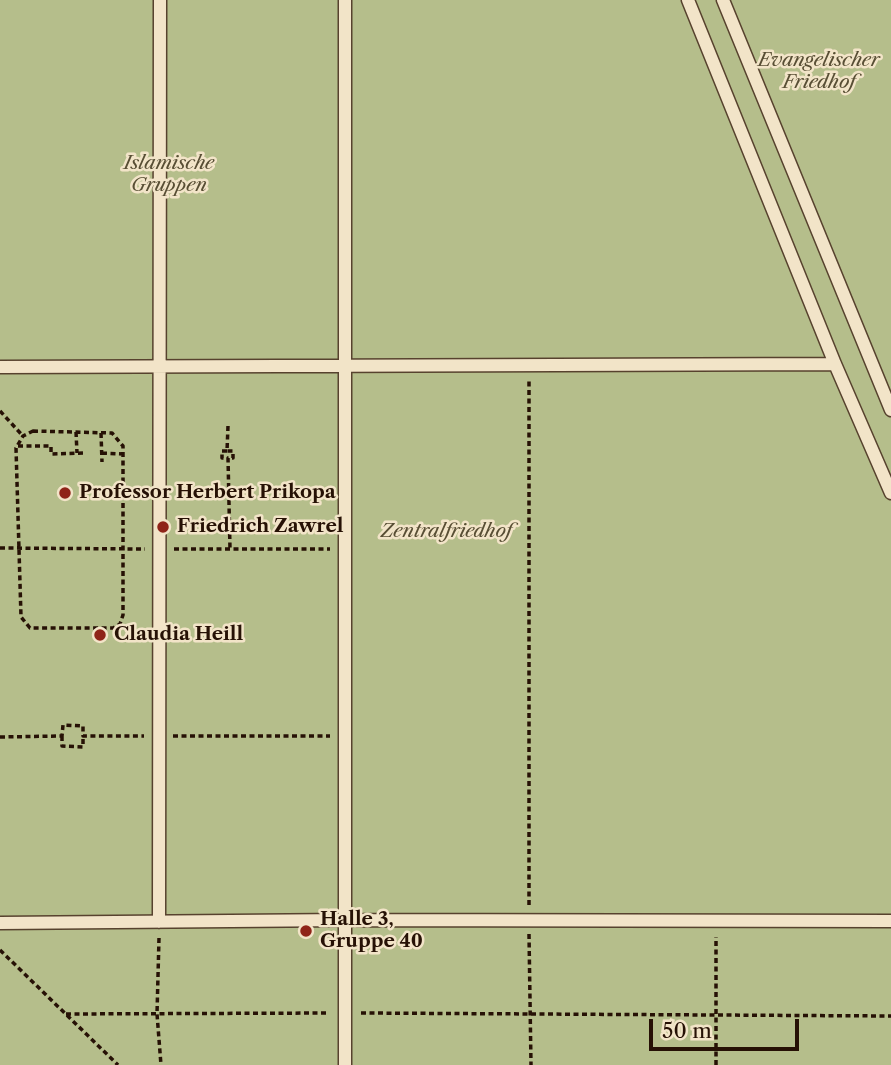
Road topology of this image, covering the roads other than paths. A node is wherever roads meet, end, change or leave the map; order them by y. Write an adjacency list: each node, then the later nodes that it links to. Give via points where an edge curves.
1 (160, 0): 6 (lane)
2 (345, 0): 7 (lane)
3 (688, 0): 5 (lane)
4 (723, 0): 9 (lane)
5 (835, 364): 7 (lane); 10 (lane)
6 (160, 366): 7 (lane); 8 (lane); 13 (lane)
7 (345, 366): 11 (lane)
8 (0, 367)
9 (891, 410)
10 (891, 493)
11 (346, 920): 12 (lane); 13 (lane); 15 (lane)
12 (891, 921)
13 (159, 922): 14 (lane)
14 (0, 923)
15 (345, 1065)

